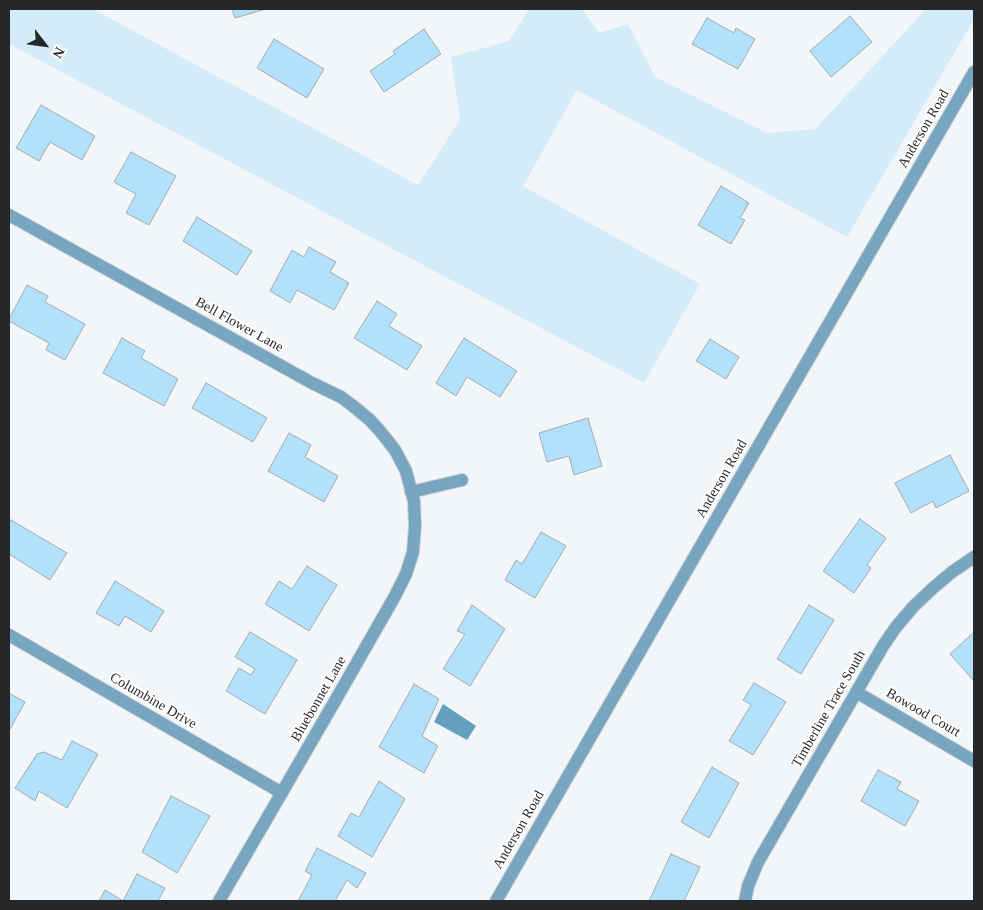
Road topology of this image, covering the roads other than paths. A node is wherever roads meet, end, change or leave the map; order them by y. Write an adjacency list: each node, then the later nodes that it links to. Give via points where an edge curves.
1 (974, 72): 11 (street, Anderson Road)
2 (9, 215): 4 (street, Bell Flower Lane, via 341,397 370,420 395,450 406,471)
3 (462, 480): 4 (street)
4 (413, 496): 9 (street, Bluebonnet Lane, via 413,552 406,574)
5 (974, 557): 7 (street, Timberline Trace South, via 913,607 883,646)
6 (9, 635): 9 (street, Columbine Drive)
7 (856, 692): 8 (street, Bowood Court); 12 (street, Timberline Trace South, via 758,862)
8 (974, 761)
9 (282, 793): 10 (street, Bluebonnet Lane)
10 (219, 901)
11 (496, 901)
12 (744, 901)

